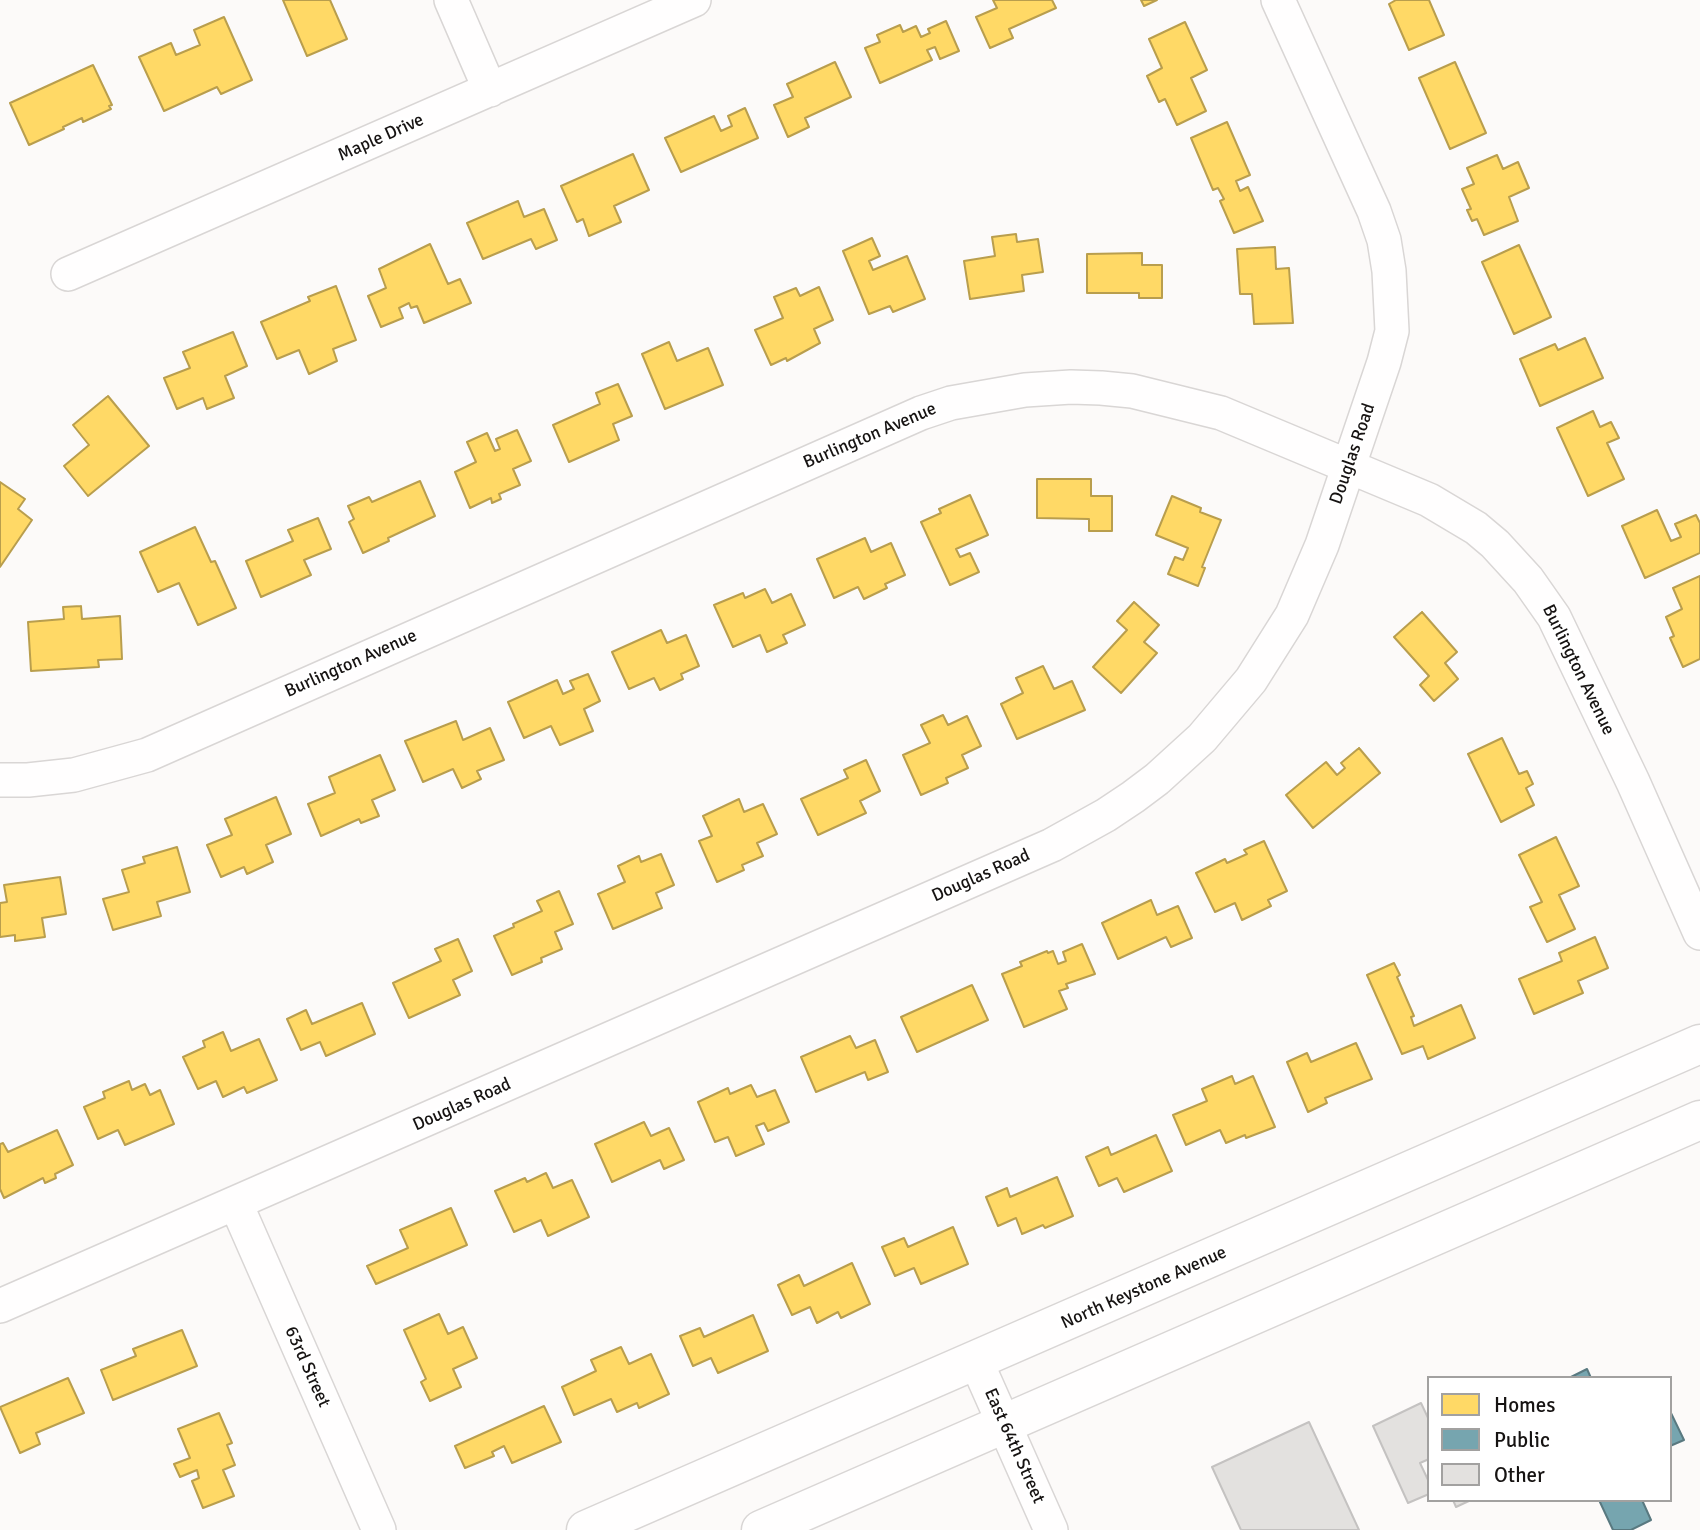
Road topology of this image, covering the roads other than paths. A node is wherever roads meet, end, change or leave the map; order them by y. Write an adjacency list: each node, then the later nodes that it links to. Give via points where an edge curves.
1 (451, 0): 4 (street)
2 (694, 0): 4 (street, Maple Drive)
3 (1278, 0): 6 (street, Douglas Road, via 1374,211 1390,271 1392,331)
4 (490, 90): 5 (street, Maple Drive)
5 (68, 274)
6 (1349, 466): 7 (street, Burlington Avenue, via 1221,413 1132,391 1040,388 951,403 891,425 147,755 74,775); 8 (street, Burlington Avenue, via 1429,500 1476,528 1511,559 1541,596 1566,640); 11 (street, Douglas Road, via 1322,545 1277,642 1202,738 1120,806 1040,850)
7 (0, 780)
8 (1700, 933)
9 (1700, 1044): 13 (main road, North Keystone Avenue)
10 (1700, 1120): 14 (main road)
11 (236, 1204): 12 (street, Douglas Road); 15 (street, 63rd Street)
12 (0, 1306)
13 (976, 1361): 14 (street, East 64th Street); 16 (main road, North Keystone Avenue)
14 (1005, 1425): 17 (main road); 18 (street, East 64th Street)
15 (379, 1530)
16 (586, 1530)
17 (761, 1530)
18 (1051, 1530)

